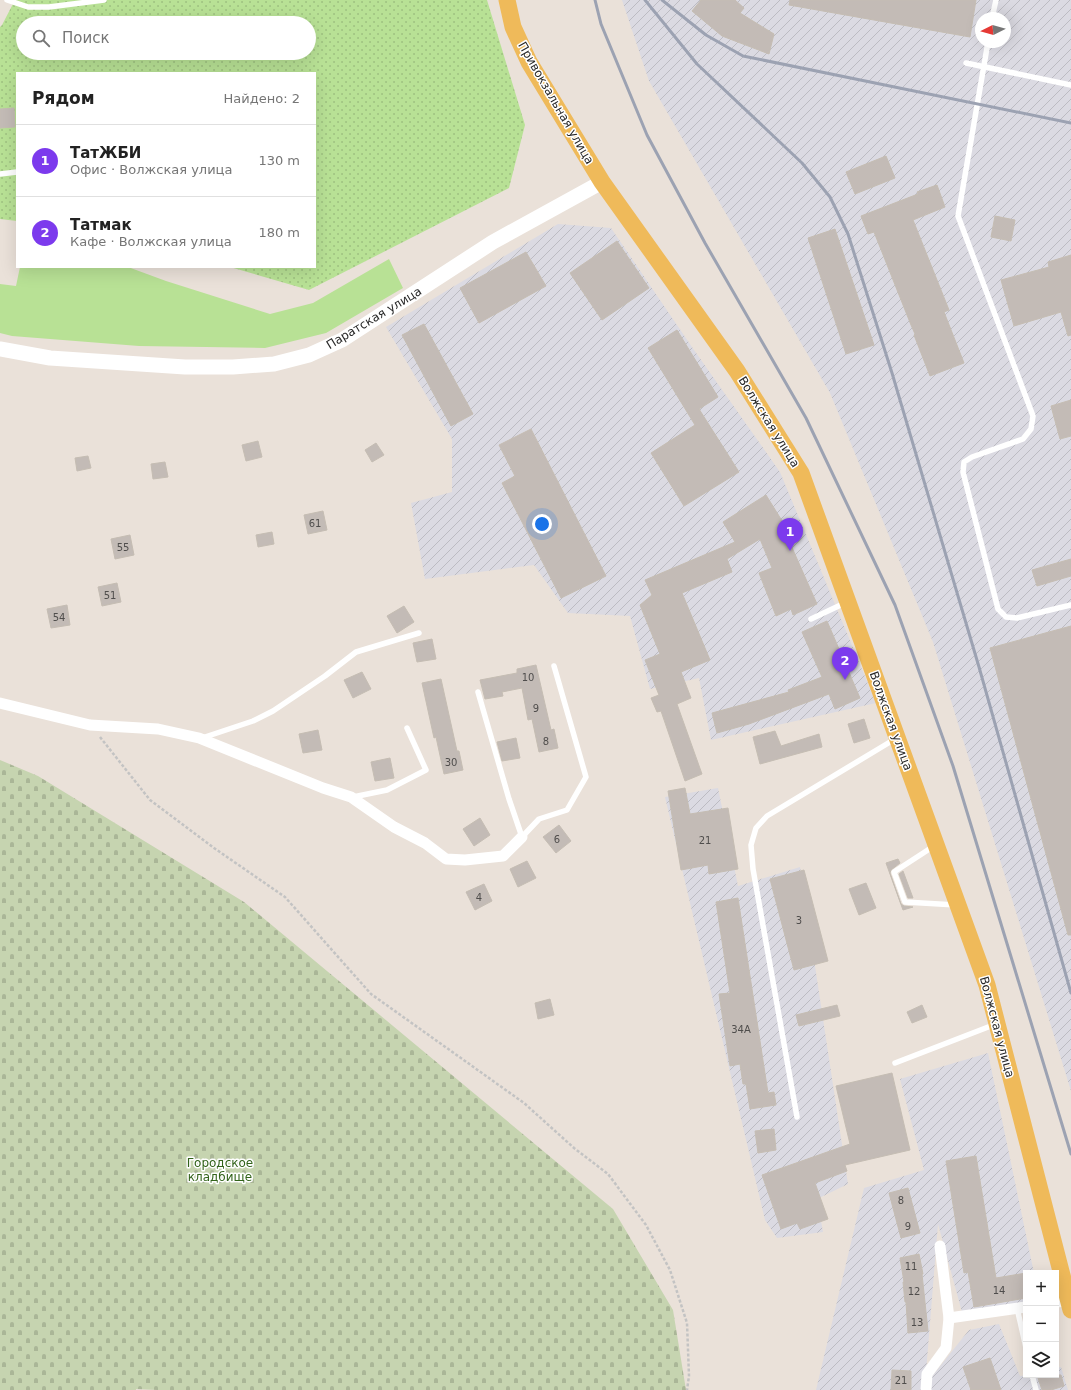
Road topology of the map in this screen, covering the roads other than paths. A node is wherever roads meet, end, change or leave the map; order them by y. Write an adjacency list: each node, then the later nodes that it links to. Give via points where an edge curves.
1 (7, 0): 2 (lane, via 28,7 42,8)
2 (104, 0)
3 (507, 0): 12 (main road, Привокзальная улица, via 513,27 530,62)
4 (996, 0): 5 (lane)
5 (993, 12)
6 (987, 48): 8 (lane)
7 (966, 63): 8 (lane)
8 (983, 66): 9 (lane); 15 (lane, via 958,216 1033,416 1031,429 1023,439 972,457 964,462 963,472 998,609 1006,617 1017,618)
9 (1071, 85)
10 (16, 172): 11 (lane)
11 (0, 174)
12 (602, 182): 13 (main road, Паратская улица, via 493,242 342,340 309,355 274,364 185,367 50,358); 14 (main road, Волжская улица, via 737,371 801,473)
13 (0, 349)
14 (848, 602): 16 (lane); 23 (main road, Волжская улица)
15 (1071, 605)
16 (810, 619)
17 (419, 633): 22 (lane, via 356,652 273,711 253,721)
18 (554, 666): 25 (lane, via 586,777 567,810 539,819)
19 (478, 692): 25 (lane, via 508,799)
20 (0, 703): 22 (street, via 90,725 158,729)
21 (407, 728): 24 (lane, via 426,770 387,790)
22 (199, 738): 24 (street)
23 (897, 738): 26 (main road, Волжская улица); 30 (lane, via 767,816 756,828 752,846 753,869)
24 (351, 797): 25 (street, via 446,859 503,856)
25 (522, 837)
26 (936, 845): 27 (main road, Волжская улица); 27 (lane, via 894,872 905,902)
27 (958, 905): 28 (main road, Волжская улица, via 987,985)
28 (997, 1024): 29 (lane); 32 (main road, Волжская улица)
29 (895, 1063)
30 (797, 1117)
31 (940, 1246): 34 (street)
32 (1065, 1304)
33 (1021, 1308): 34 (street); 35 (lane)
34 (949, 1318): 37 (street, via 946,1348 927,1374)
35 (1025, 1342)
36 (1033, 1378): 38 (lane)
37 (926, 1390)
38 (1036, 1390)

